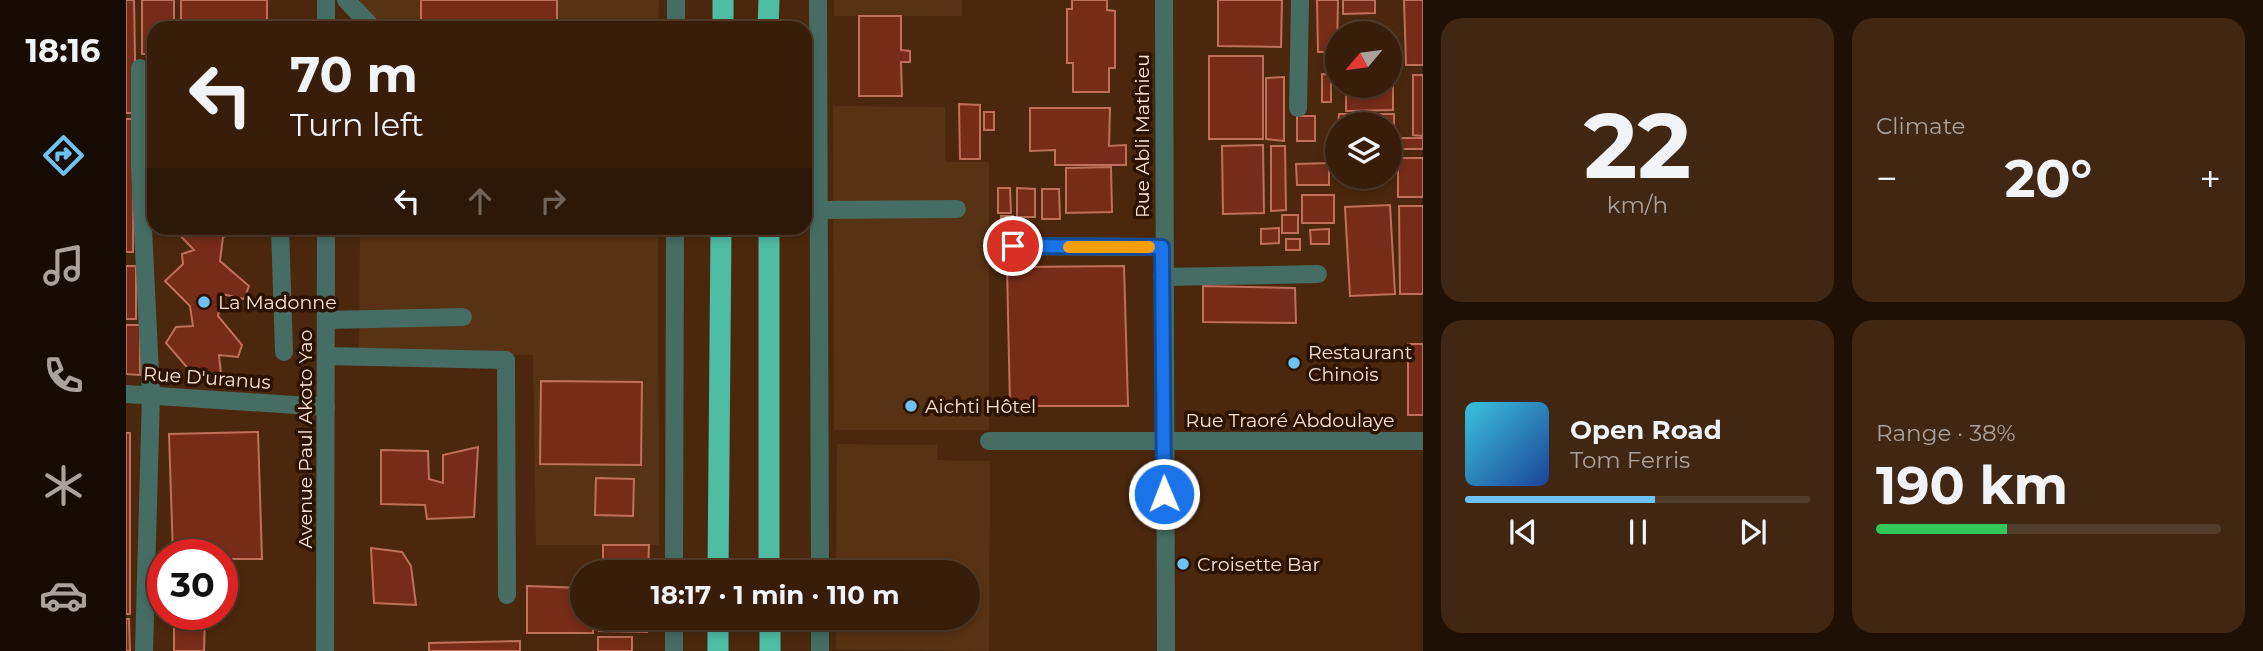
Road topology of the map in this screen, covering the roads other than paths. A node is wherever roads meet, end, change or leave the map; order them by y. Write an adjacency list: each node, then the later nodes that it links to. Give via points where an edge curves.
1 (326, 0): 9 (street)
2 (346, 0): 10 (street)
3 (676, 0): 11 (street)
4 (723, 0): 12 (highway)
5 (769, 0): 13 (highway)
6 (818, 0): 17 (street)
7 (1164, 0): 24 (street, Rue Abli Mathieu)
8 (1300, 0): 15 (street)
9 (326, 21)
10 (366, 21)
11 (676, 21)
12 (723, 21)
13 (768, 21)
14 (140, 68): 32 (street)
15 (1298, 108)
16 (957, 209): 17 (street)
17 (819, 210): 40 (street)
18 (279, 235): 29 (street)
19 (326, 235): 28 (street, Avenue Paul Akoto Yao)
20 (675, 235): 37 (street)
21 (721, 235): 38 (highway)
22 (769, 235): 39 (highway)
23 (1013, 246): 24 (street)
24 (1162, 247): 26 (street, Rue Abli Mathieu)
25 (1318, 274): 26 (street)
26 (1163, 277): 36 (street, Rue Abli Mathieu)
27 (463, 317): 28 (street)
28 (326, 320): 30 (street, Avenue Paul Akoto Yao)
29 (284, 352)
30 (326, 356): 33 (street, Avenue Paul Akoto Yao); 41 (street, via 506,360)
31 (126, 394): 32 (street, Rue D'uranus)
32 (151, 394): 33 (street, Rue D'uranus); 46 (street)
33 (327, 407): 47 (street, Avenue Paul Akoto Yao)
34 (989, 441): 36 (street, Rue Traoré Abdoulaye)
35 (1423, 441): 36 (street, Rue Traoré Abdoulaye)
36 (1163, 442): 52 (street, Rue Abli Mathieu)
37 (674, 560)
38 (718, 560)
39 (769, 560)
40 (820, 560)
41 (508, 595)
42 (674, 630): 48 (street)
43 (718, 630): 49 (highway)
44 (770, 630): 50 (highway)
45 (820, 630): 51 (street)
46 (144, 651)
47 (326, 651)
48 (674, 651)
49 (718, 651)
50 (770, 651)
51 (820, 651)
52 (1166, 651)

